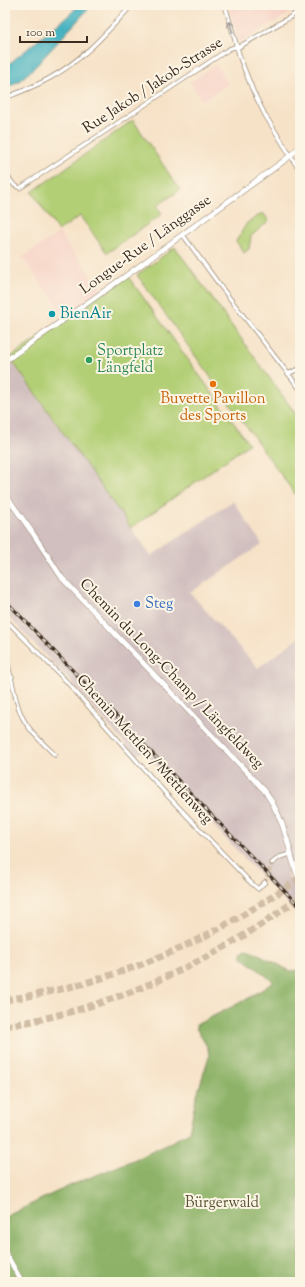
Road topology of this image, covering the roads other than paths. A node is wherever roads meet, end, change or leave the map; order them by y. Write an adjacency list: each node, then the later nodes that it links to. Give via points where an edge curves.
1 (132, 5): 5 (street, via 96,44 70,65 51,78)
2 (226, 5): 4 (street, one-way to 2)
3 (300, 10): 4 (street, Rue Jakob / Jakob-Strasse)
4 (237, 48): 7 (street, via 258,101); 9 (street, Rue Jakob / Jakob-Strasse, via 229,49 20,188 14,185)
5 (5, 98)
6 (300, 147): 7 (main road, Longue-Rue / Länggasse)
7 (290, 155): 8 (street); 10 (main road, Longue-Rue / Länggasse)
8 (300, 171)
9 (5, 173)
10 (183, 235): 11 (main road, Longue-Rue / Länggasse); 13 (street)
11 (5, 361)
12 (300, 368): 13 (street)
13 (288, 374): 14 (street)
14 (300, 390)
15 (5, 494): 21 (main road, Chemin du Long-Champ / Längfeldweg, via 62,578 265,791 280,819)
16 (5, 620): 24 (street, Chemin Mettlen / Mettlenweg, via 67,682 167,795 249,881 258,889)
17 (5, 654): 18 (street)
18 (12, 677): 19 (street); 20 (street, via 18,709 24,721)
19 (5, 680)
20 (55, 755)
21 (290, 854): 22 (street); 23 (main road, Chemin du Long-Champ / Längfeldweg)
22 (272, 863)
23 (300, 880)
24 (265, 882)
25 (5, 1252): 26 (main road)
26 (22, 1282)

